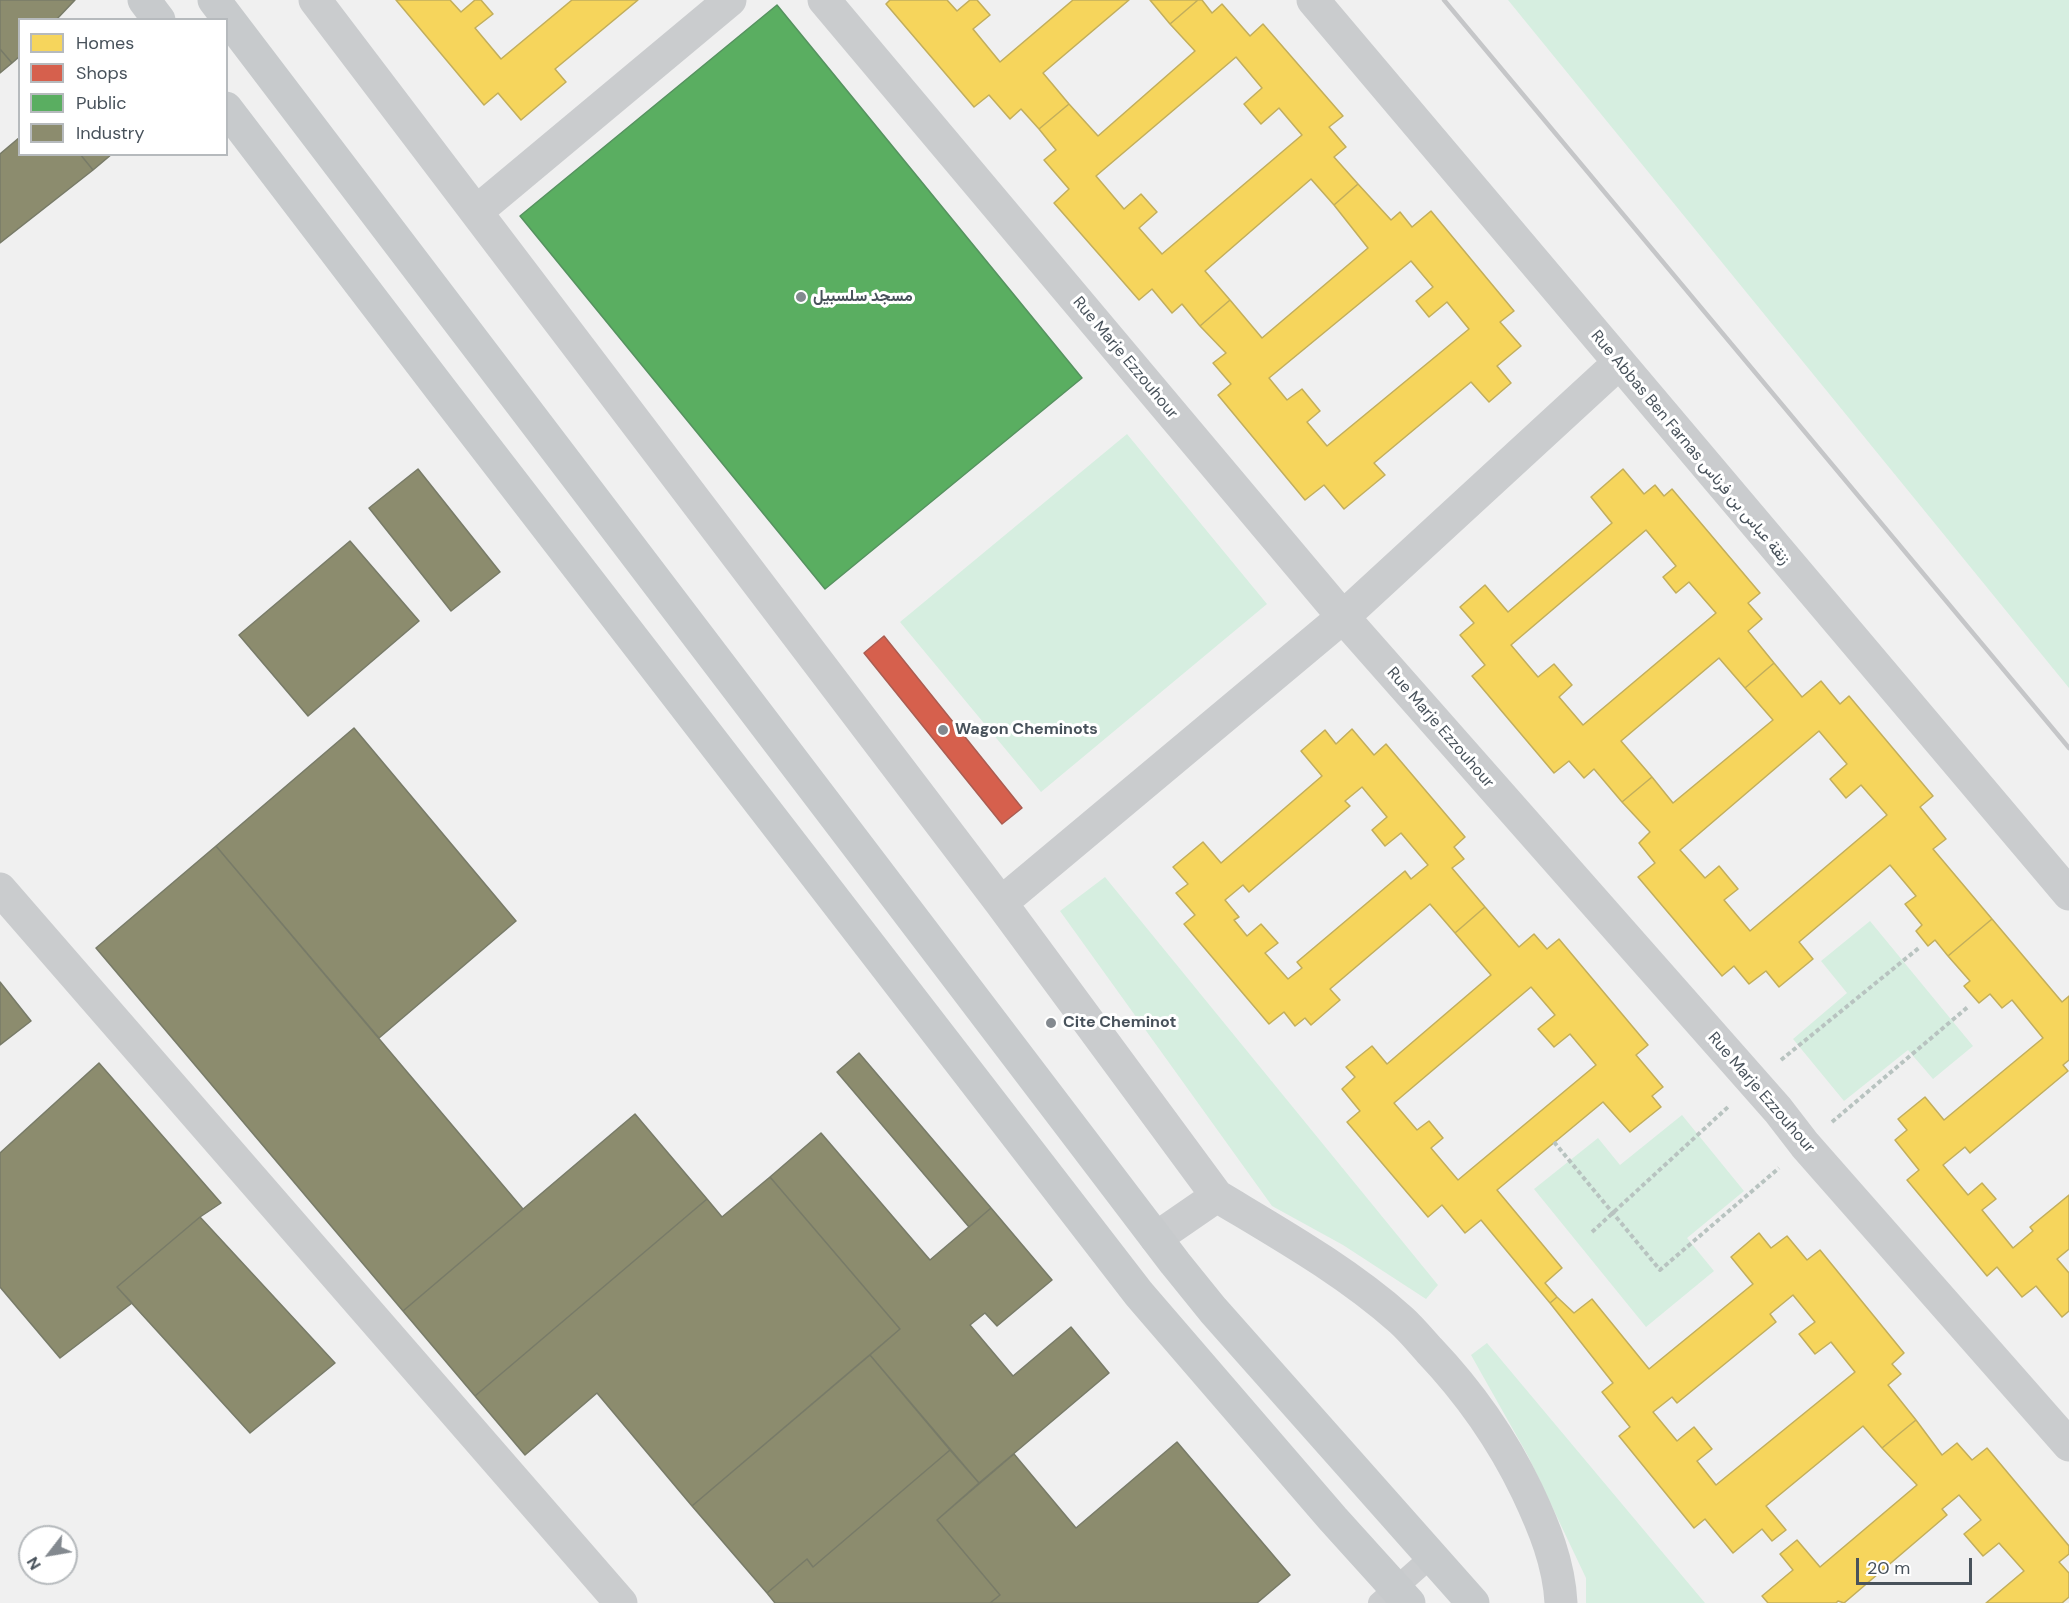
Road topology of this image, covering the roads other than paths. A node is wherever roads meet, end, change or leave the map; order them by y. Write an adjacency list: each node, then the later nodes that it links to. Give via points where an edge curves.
1 (144, 0): 7 (main road)
2 (214, 0): 9 (main road)
3 (315, 0): 11 (street)
4 (729, 0): 11 (street)
5 (824, 0): 13 (street, Rue Marje Ezzouhour)
6 (1313, 0): 12 (street, Rue Abbas Ben Farnas زنقة عباس بن فرناس)
7 (158, 18)
8 (228, 18): 18 (main road)
9 (228, 18)
10 (228, 111): 21 (main road, via 1138,1294)
11 (476, 212): 16 (street)
12 (1619, 363): 13 (street); 15 (street, Rue Abbas Ben Farnas زنقة عباس بن فرناس)
13 (1343, 617): 16 (street); 19 (street, Rue Marje Ezzouhour)
14 (0, 889): 22 (street)
15 (2069, 894)
16 (1001, 903): 17 (street)
17 (1217, 1196): 18 (street); 24 (street, via 1358,1286 1402,1321 1466,1392 1512,1460 1546,1532 1560,1582)
18 (1156, 1238): 20 (main road, via 1213,1310)
19 (2069, 1445)
20 (1432, 1556): 21 (lane); 23 (main road)
21 (1395, 1598)
22 (621, 1603)
23 (1473, 1603)
24 (1561, 1603)

